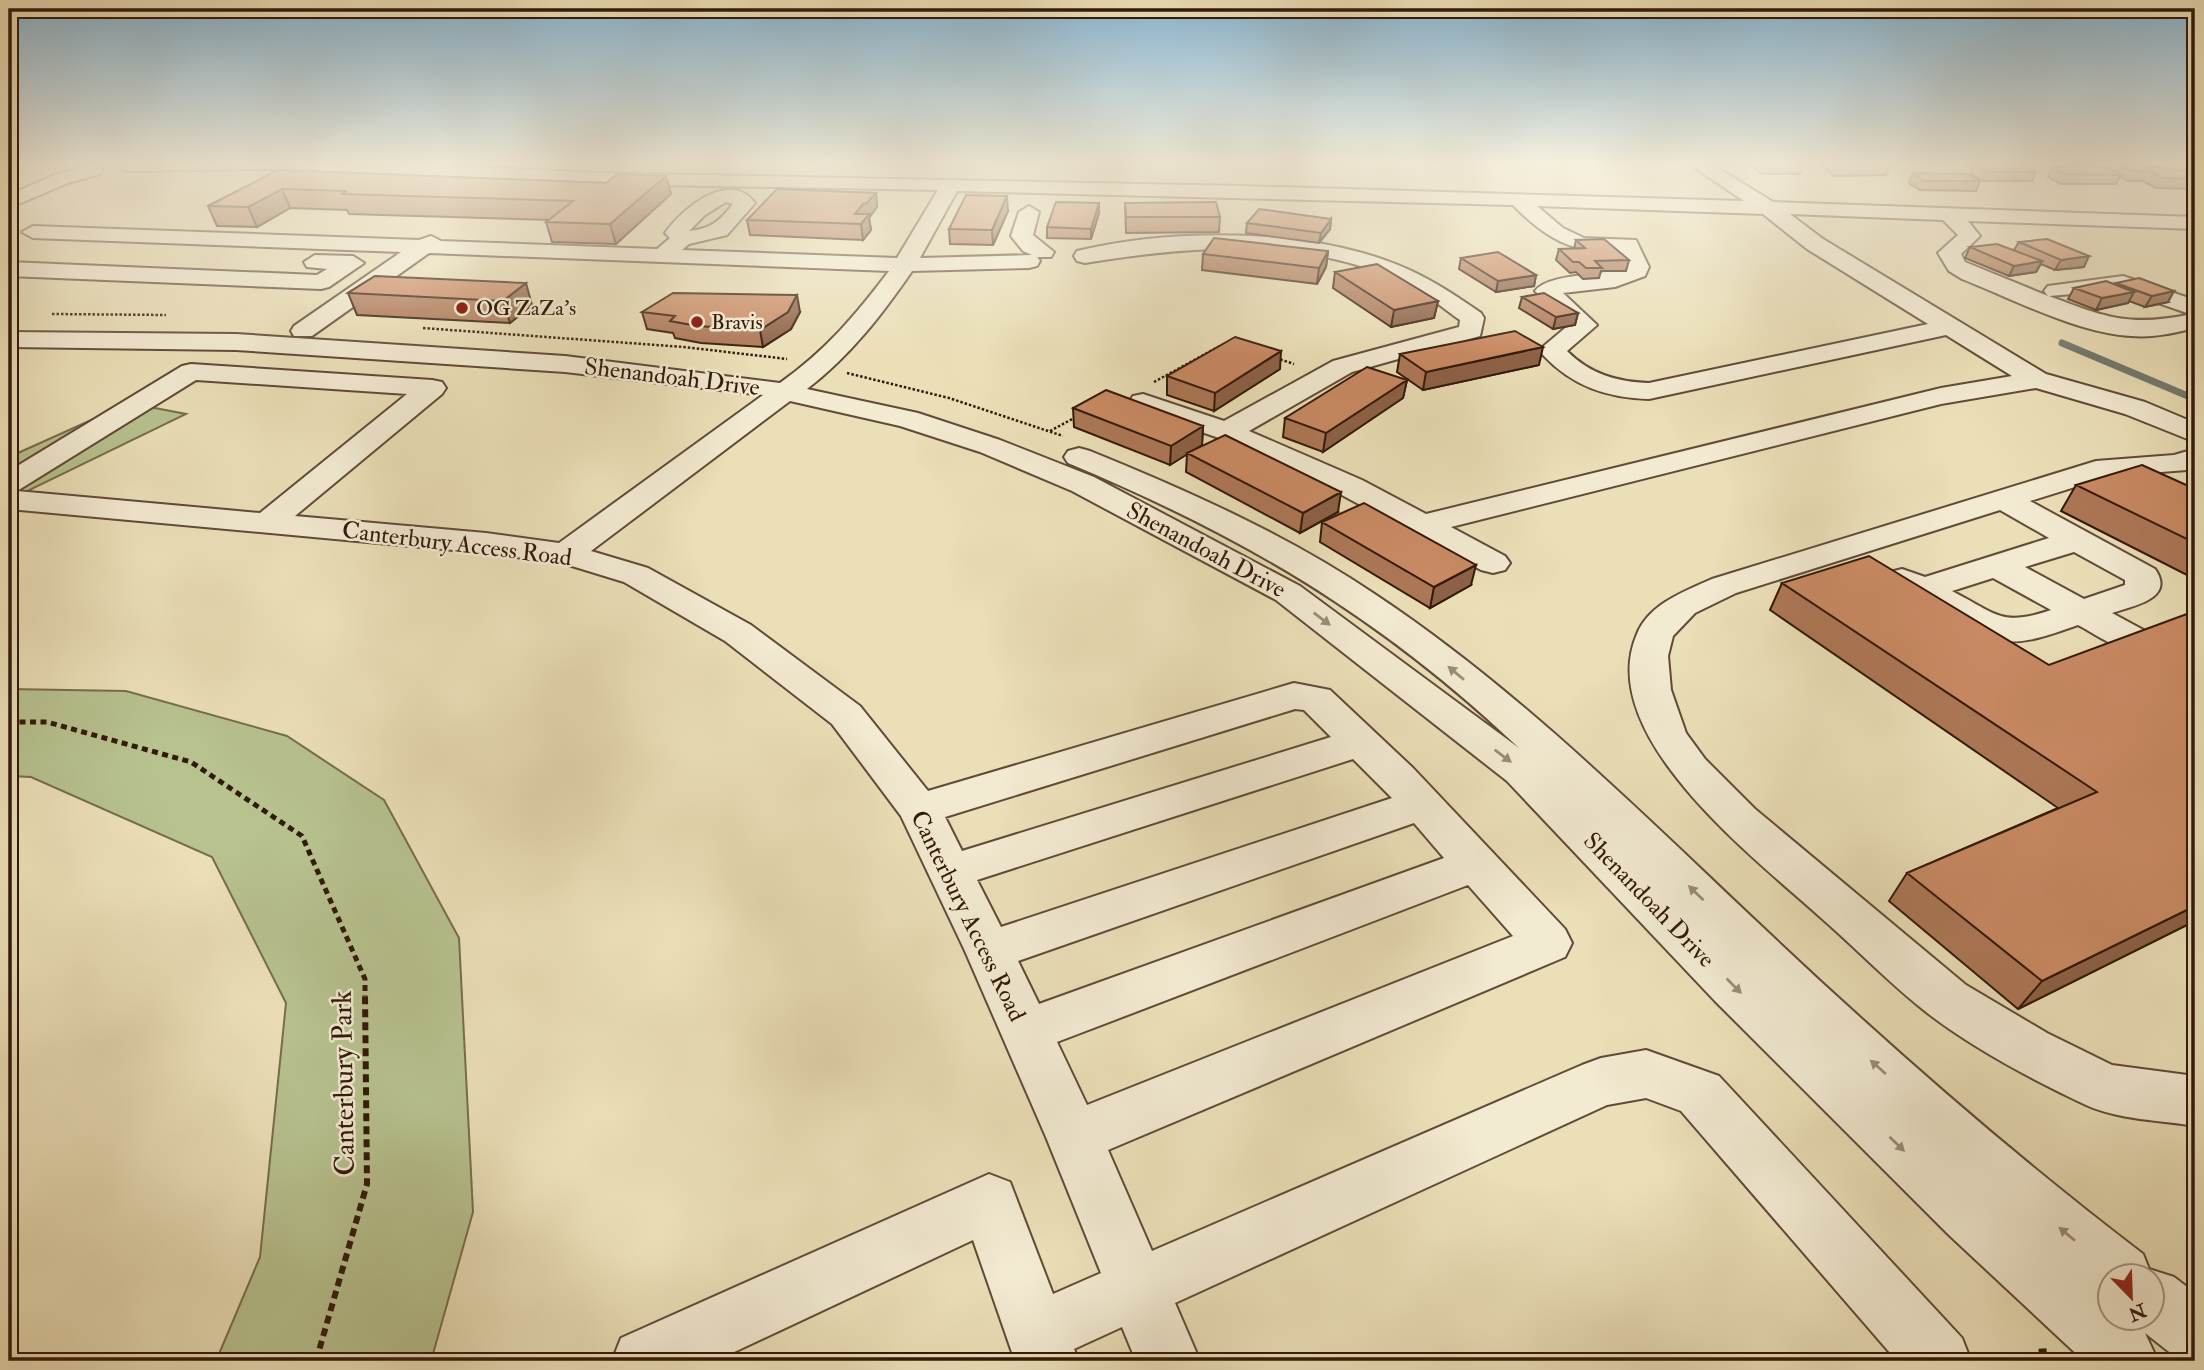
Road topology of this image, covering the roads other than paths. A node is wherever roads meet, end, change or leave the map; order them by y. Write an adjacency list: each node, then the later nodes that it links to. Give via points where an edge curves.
1 (1642, 226): 33 (street, via 1637,271 1622,279 1547,291 1585,325 1552,350 1606,387 1649,391)
2 (297, 227): 12 (street)
3 (377, 227): 10 (street)
4 (926, 227): 22 (street)
5 (1025, 227): 21 (street, via 1022,236)
6 (1547, 227): 7 (street, via 1572,243 1592,247)
7 (1640, 227)
8 (1793, 227): 33 (street)
9 (1962, 227): 29 (street, via 1969,236 1949,253 1957,266)
10 (449, 230): 13 (street); 16 (street)
11 (33, 232): 14 (street)
12 (277, 232): 14 (street); 16 (street); 20 (street)
13 (559, 232)
14 (97, 235): 18 (street)
15 (683, 238): 19 (street)
16 (424, 247): 19 (street); 27 (street)
17 (9, 250): 18 (street)
18 (64, 251): 20 (street); 23 (street)
19 (662, 256): 22 (street)
20 (248, 259): 25 (street, via 354,263); 28 (street)
21 (1055, 262): 22 (street); 39 (street, via 1158,243 1283,247 1350,257 1407,276 1472,318 1471,331 1400,347 1326,374)
22 (904, 265): 37 (street, via 857,330)
23 (18, 269): 24 (street)
24 (76, 271): 26 (street); 26 (street, via 37,293 95,295)
25 (337, 273): 27 (street); 28 (street, via 321,282)
26 (136, 274): 28 (street)
27 (384, 276): 34 (street)
28 (218, 277)
29 (2023, 296): 30 (street, via 2123,283); 31 (street, via 2109,327 2156,328)
30 (2195, 308)
31 (2195, 321)
32 (9, 324): 34 (street, Shenandoah Drive)
33 (1951, 326): 36 (street)
34 (303, 331): 37 (street, Shenandoah Drive, via 688,355)
35 (9, 339): 37 (street, Shenandoah Drive, via 236,342)
36 (2038, 380): 40 (street, via 2135,408); 45 (street, via 1941,396)
37 (798, 382): 48 (street); 63 (street, Shenandoah Drive, one-way to 37, via 1877,1066 1551,752 1421,644 1310,568 1179,498 1072,454 946,411); 71 (street, Shenandoah Drive, one-way to 71, via 1002,451 1083,484 1287,593 1522,771 1733,986)
38 (1144, 394): 39 (street)
39 (1226, 431): 45 (street)
40 (2190, 457): 43 (street, via 2107,467)
41 (9, 484): 44 (street, via 191,372 432,387)
42 (9, 500): 44 (street, Canterbury Access Road)
43 (2004, 500): 46 (street); 47 (street)
44 (267, 524): 48 (street, Canterbury Access Road)
45 (1421, 524): 49 (street)
46 (2080, 539): 50 (street); 52 (street, via 2143,576 2142,592)
47 (1850, 547): 51 (street); 61 (street, via 1724,586 1682,605 1655,633 1649,656 1651,690 1667,736 1690,769 1741,820 1948,1000 2028,1049 2106,1088)
48 (566, 554): 56 (street, Canterbury Access Road, via 636,575 738,633 846,715)
49 (1493, 563)
50 (1997, 566): 51 (street); 52 (street)
51 (1920, 590): 52 (street, via 2003,631 2027,630)
52 (2083, 613): 53 (street)
53 (2136, 641)
54 (1360, 742): 55 (street); 56 (street, via 1316,699 1294,696); 58 (street)
55 (1422, 804): 57 (street); 59 (street)
56 (919, 809): 58 (street, Canterbury Access Road)
57 (1476, 864): 60 (street); 62 (street, via 1548,943)
58 (949, 872): 59 (street, Canterbury Access Road)
59 (989, 951): 60 (street, Canterbury Access Road)
60 (1024, 1032): 62 (street, Canterbury Access Road)
61 (2195, 1101)
62 (1074, 1137): 64 (street, Canterbury Access Road)
63 (2103, 1262)
64 (1136, 1289): 67 (street); 69 (street, Canterbury Access Road); 70 (street, via 1601,1082 1646,1074 1700,1093)
65 (2166, 1311): 66 (street)
66 (2195, 1333)
67 (1042, 1347): 68 (street, via 989,1202)
68 (644, 1361)
69 (1168, 1361)
70 (1939, 1361)
71 (2126, 1361)

